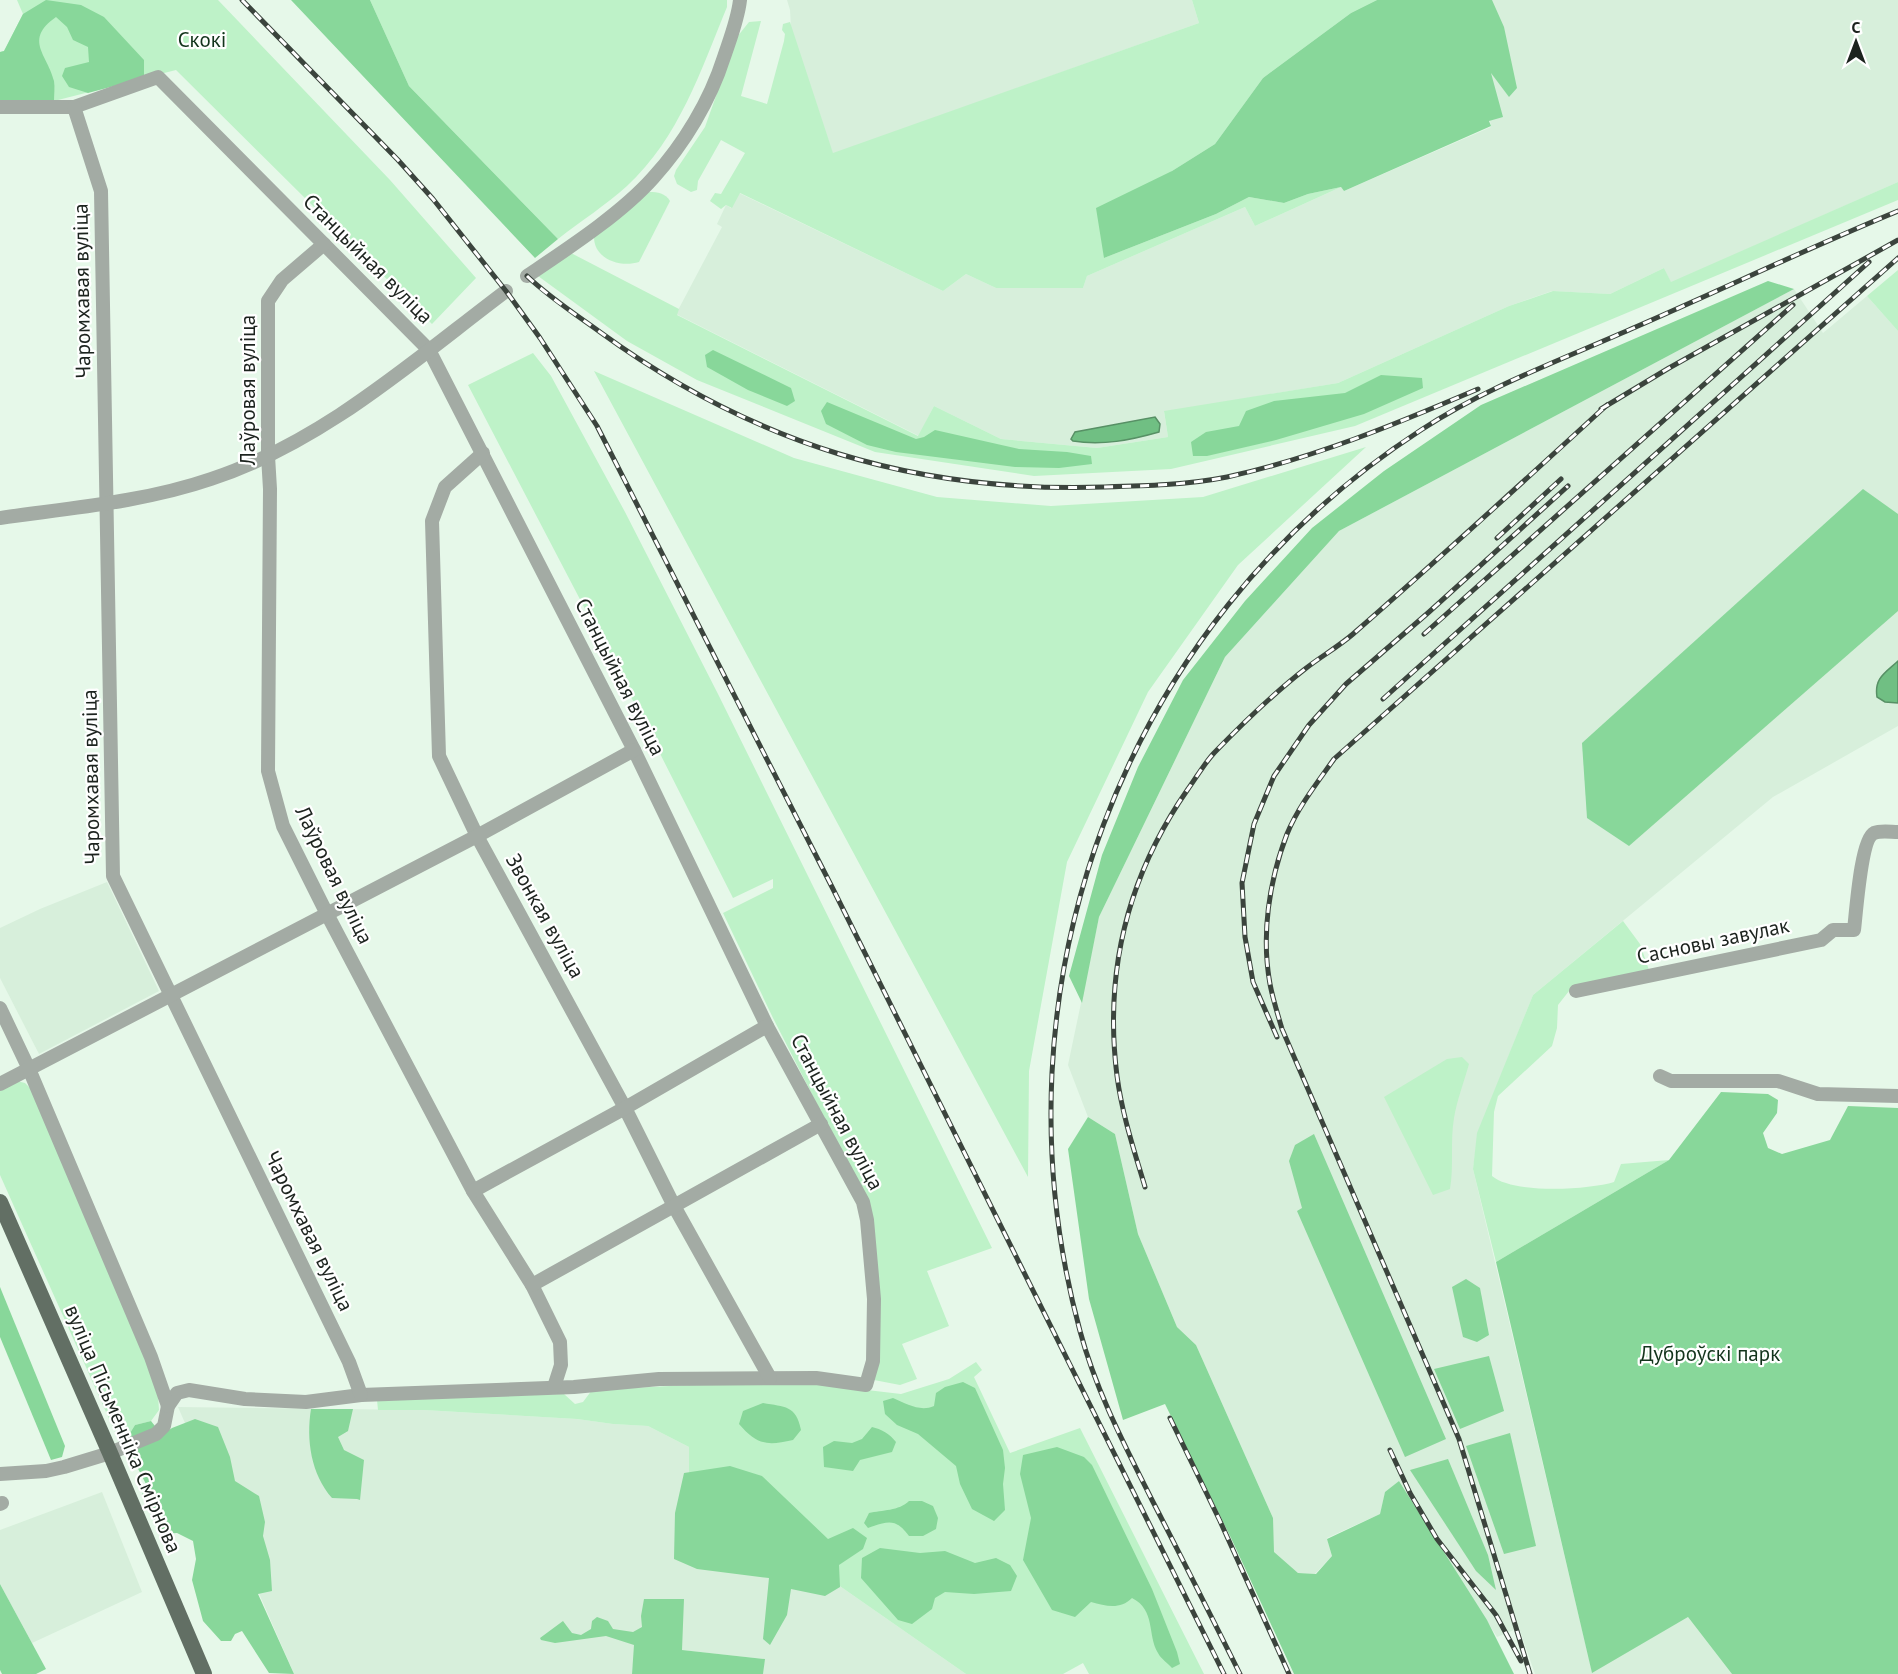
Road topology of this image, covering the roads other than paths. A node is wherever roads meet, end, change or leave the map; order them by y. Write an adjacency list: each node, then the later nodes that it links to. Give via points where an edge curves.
1 (740, 0): 5 (street, via 716,81 692,126 653,179 616,212)
2 (0, 107): 3 (street)
3 (74, 107): 4 (street, Станцыйная вуліца, via 158,77); 10 (street, Чаромхавая вуліца, via 101,191)
4 (324, 244): 7 (street, Станцыйная вуліца); 9 (street, Лаўровая вуліца, via 282,280 268,301)
5 (527, 276)
6 (506, 291): 7 (street)
7 (429, 350): 8 (street, Станцыйная вуліца); 9 (street, via 308,436)
8 (483, 453): 12 (street, Станцыйная вуліца); 14 (street, Звонкая вуліца, via 445,487 432,521 439,756)
9 (268, 456): 10 (street, via 211,480); 15 (street, Лаўровая вуліца, via 268,771 284,826)
10 (107, 503): 11 (street); 17 (street, Чаромхавая вуліца, via 113,876)
11 (0, 518)
12 (634, 750): 14 (street); 19 (street, Станцыйная вуліца)
13 (1898, 832): 16 (street, Сасновы завулак, via 1874,833 1869,838 1854,930 1833,930 1821,940)
14 (477, 836): 15 (street); 24 (street, Звонкая вуліца)
15 (327, 914): 17 (street); 26 (street, Лаўровая вуліца)
16 (1576, 991)
17 (172, 994): 20 (street); 32 (street, Чаромхавая вуліца, via 349,1362)
18 (0, 1008): 20 (street)
19 (767, 1026): 24 (street); 25 (street, Станцыйная вуліца)
20 (29, 1069): 22 (street); 33 (street)
21 (1660, 1076): 23 (street, via 1671,1081 1778,1081 1818,1094)
22 (0, 1084)
23 (1898, 1096)
24 (626, 1108): 26 (street); 28 (street, Звонкая вуліца)
25 (821, 1124): 28 (street); 30 (street, Станцыйная вуліца, via 863,1202 867,1220 874,1299 873,1361 866,1385 816,1378)
26 (473, 1191): 29 (street, Лаўровая вуліца)
27 (0, 1202): 34 (main road, вуліца Пісьменніка Смірнова)
28 (674, 1206): 29 (street); 30 (street, Звонкая вуліца)
29 (532, 1285): 31 (street, Лаўровая вуліца, via 560,1342 561,1365)
30 (770, 1378): 31 (street, via 659,1379)
31 (554, 1387): 32 (street)
32 (361, 1395): 33 (street, via 306,1402 245,1399 189,1390 177,1394)
33 (168, 1406): 34 (street, via 164,1426 156,1434)
34 (110, 1453): 35 (street, via 46,1471); 36 (main road, вуліца Пісьменніка Смірнова)
35 (0, 1474)
36 (204, 1674)

